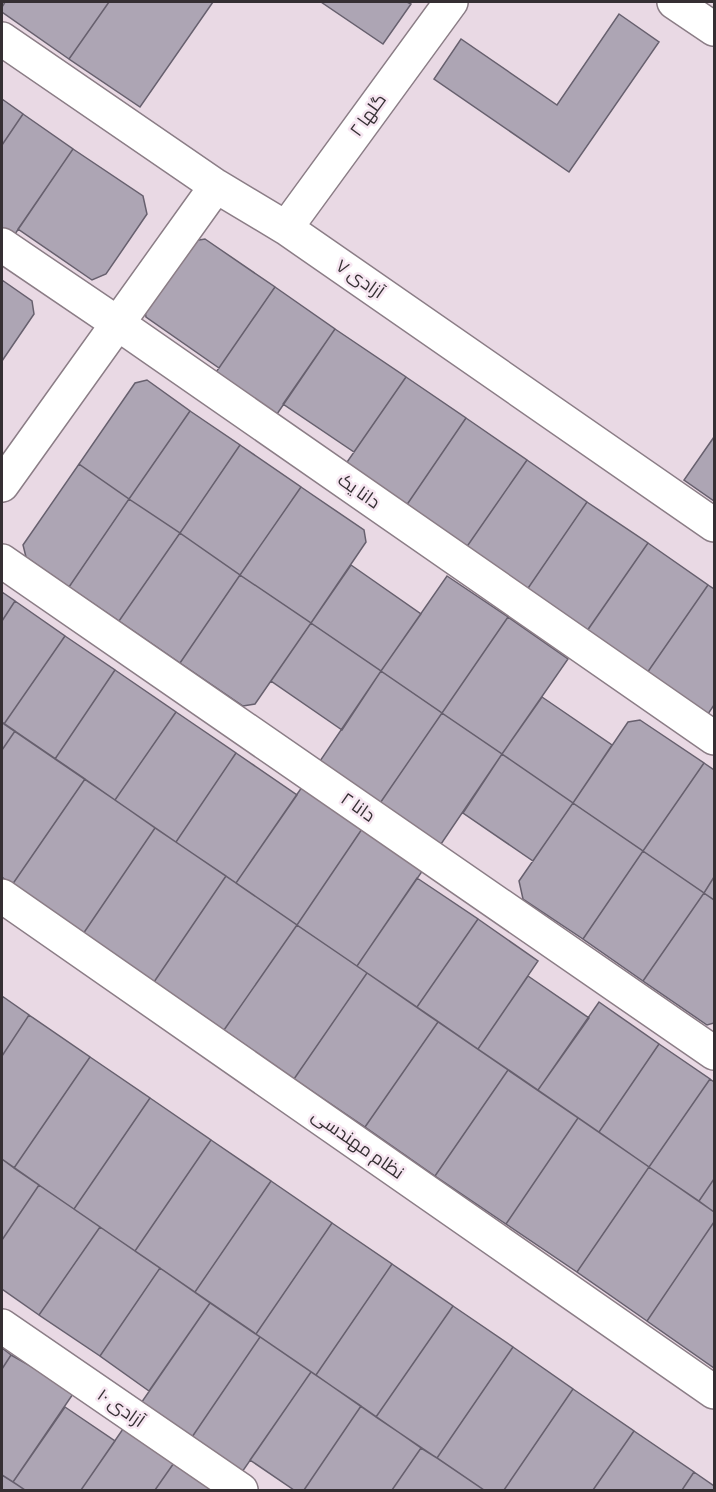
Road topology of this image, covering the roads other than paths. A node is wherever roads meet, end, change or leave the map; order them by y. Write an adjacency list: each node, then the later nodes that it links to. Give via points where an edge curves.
1 (451, 2): 6 (street, گلها ۲)
2 (674, 2): 3 (street)
3 (714, 29)
4 (2, 39): 5 (street, آزادی ۷)
5 (216, 186): 6 (street, آزادی ۷); 8 (street)
6 (286, 228): 10 (street, آزادی ۷)
7 (2, 245): 8 (street, دانا یک)
8 (117, 323): 9 (street); 12 (street, دانا یک)
9 (2, 485)
10 (714, 525)
11 (2, 561): 14 (street, دانا ۲)
12 (714, 738)
13 (2, 896): 16 (street, نظام مهندسی)
14 (714, 1053)
15 (2, 1326): 17 (street, آزادی ۱۰)
16 (714, 1392)
17 (241, 1491)

